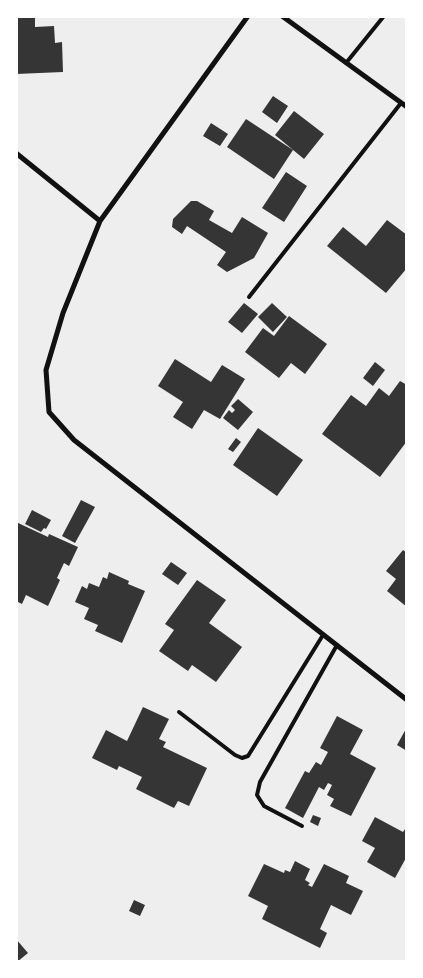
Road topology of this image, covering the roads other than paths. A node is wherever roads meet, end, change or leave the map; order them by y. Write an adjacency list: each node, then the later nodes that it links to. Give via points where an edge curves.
1 (248, 16): 8 (street)
2 (282, 16): 4 (street)
3 (384, 16): 4 (lane)
4 (346, 63): 5 (street)
5 (401, 103): 6 (street); 9 (lane)
6 (407, 107)
7 (16, 153): 8 (street)
8 (100, 221): 10 (street, via 62,312 46,370 49,412 74,440)
9 (249, 297)
10 (323, 635): 11 (street); 13 (lane, via 248,756 236,755)
11 (336, 645): 12 (street); 14 (lane, via 260,782 257,795 264,806)
12 (407, 700)
13 (179, 712)
14 (302, 826)

